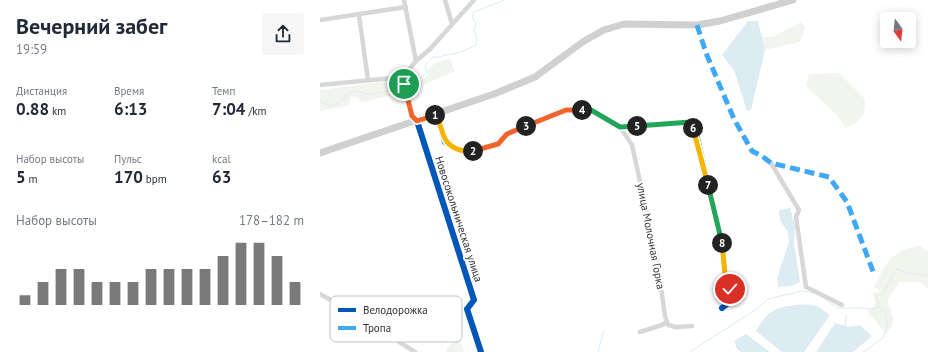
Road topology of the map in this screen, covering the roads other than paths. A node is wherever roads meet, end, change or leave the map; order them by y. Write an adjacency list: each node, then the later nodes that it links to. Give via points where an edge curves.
1 (404, 0): 5 (street)
2 (445, 0): 8 (street)
3 (474, 0): 8 (street)
4 (793, 0): 13 (main road, via 697,25 624,24 604,30 584,41 535,77)
5 (406, 7): 6 (street); 9 (street)
6 (359, 15): 7 (street); 11 (street)
7 (320, 20)
8 (452, 24): 9 (street)
9 (416, 61): 10 (street)
10 (403, 77): 11 (street); 14 (street, Новосокольническая улица, via 412,116)
11 (368, 80): 12 (street)
12 (320, 85)
13 (436, 115): 14 (main road); 15 (street, via 445,142 456,149 469,152 498,144 507,134 566,110 591,110)
14 (417, 121): 16 (main road); 27 (street, Новосокольническая улица, via 474,300 467,309)
15 (620, 127): 21 (street, via 691,122 722,244 725,274 730,289 728,303); 22 (street, улица Молочная Горка, via 632,145 657,259)
16 (320, 153)
17 (771, 163): 20 (street, via 799,210 796,217 806,287)
18 (320, 294): 19 (street)
19 (330, 300)
20 (842, 306)
21 (722, 308)
22 (667, 322): 23 (street, via 668,325 676,327); 24 (street)
23 (692, 326)
24 (640, 332)
25 (399, 342): 26 (street)
26 (415, 352)
27 (481, 352)

